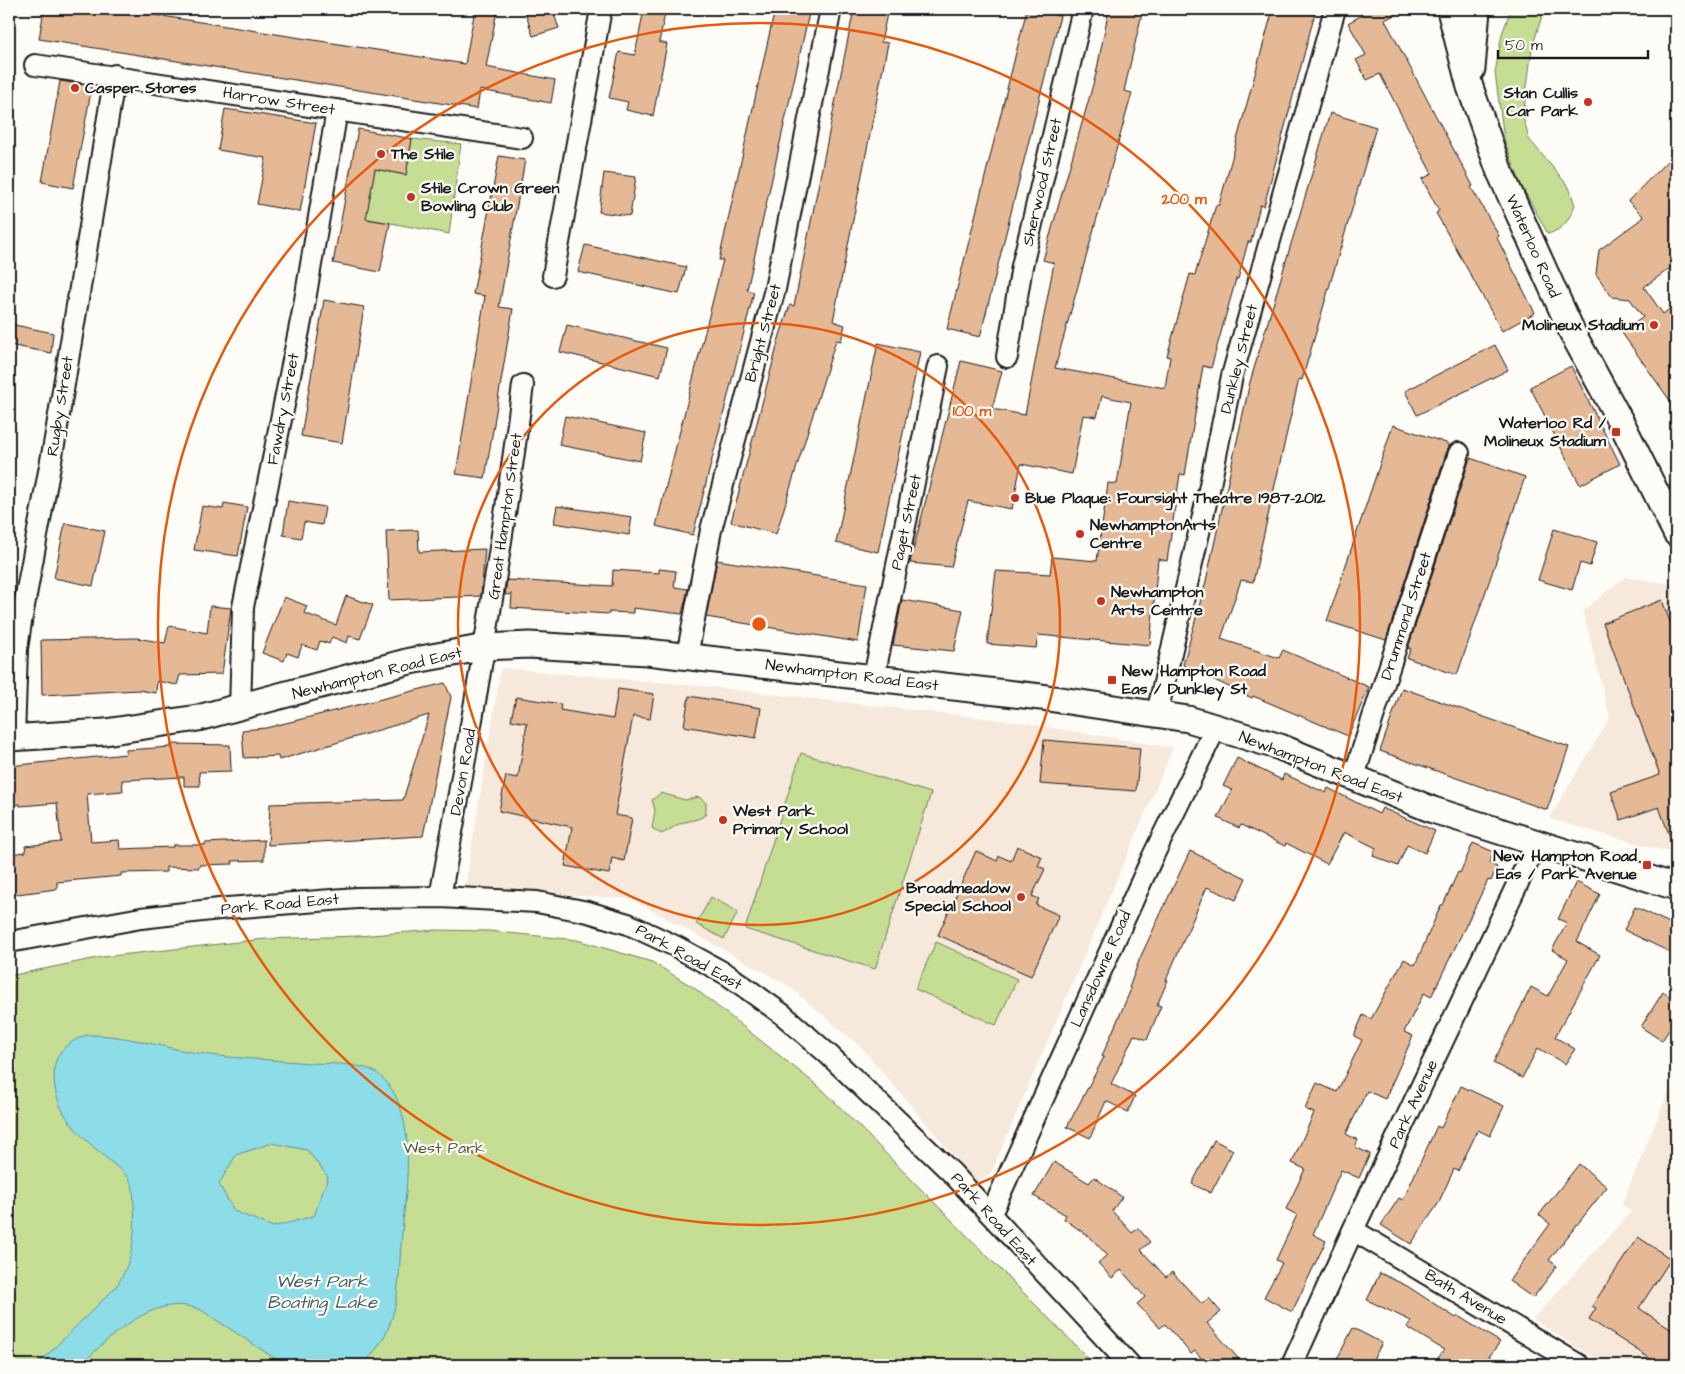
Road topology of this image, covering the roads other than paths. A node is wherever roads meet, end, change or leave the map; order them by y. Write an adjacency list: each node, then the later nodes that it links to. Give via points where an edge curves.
1 (601, 9): 12 (street)
2 (831, 9): 19 (street, Bright Street, via 775,289 711,530)
3 (1083, 9): 13 (street, Sherwood Street, via 1022,266)
4 (1334, 9): 22 (street, Dunkley Street, via 1232,376 1210,490)
5 (1449, 9): 6 (street, via 1468,12); 9 (street, Waterloo Road)
6 (1478, 9): 9 (street, Waterloo Road)
7 (35, 64): 8 (street, Harrow Street)
8 (115, 75): 10 (street, Harrow Street); 24 (street, Rugby Street, via 55,439 21,622)
9 (1470, 87): 17 (street, Waterloo Road, via 1499,170 1573,334)
10 (337, 110): 11 (street, Harrow Street); 21 (street, Fawdry Street, via 304,306 243,607)
11 (522, 138)
12 (553, 276)
13 (1007, 356)
14 (938, 366): 20 (street, Paget Street)
15 (523, 385): 18 (street, Great Hampton Street)
16 (1459, 453): 25 (street, Drummond Street)
17 (1676, 534)
18 (486, 647): 19 (street, Newhampton Road East, via 564,646); 21 (street, Newhampton Road East, via 410,662); 28 (street, Devon Road)
19 (687, 656): 20 (street, Newhampton Road East)
20 (874, 678): 22 (street, Newhampton Road East)
21 (240, 709): 24 (street, Newhampton Road East, via 151,726)
22 (1157, 713): 23 (street, Newhampton Road East)
23 (1216, 727): 25 (street, Newhampton Road East, via 1280,747); 30 (street, Lansdowne Road, via 1152,858)
24 (11, 738)
25 (1353, 779): 26 (street, Newhampton Road East)
26 (1536, 845): 27 (street, Newhampton Road East); 31 (street, Park Avenue)
27 (1676, 887)
28 (440, 896): 29 (street, Park Road East, via 357,898 228,908 141,918); 30 (street, Park Road East, via 537,902 588,912 628,924 728,975 782,1014 829,1055)
29 (9, 942)
30 (991, 1214): 32 (street, Park Road East)
31 (1353, 1230): 33 (street, Park Avenue); 34 (street, Bath Avenue)
32 (1130, 1365)
33 (1292, 1365)
34 (1579, 1365)

